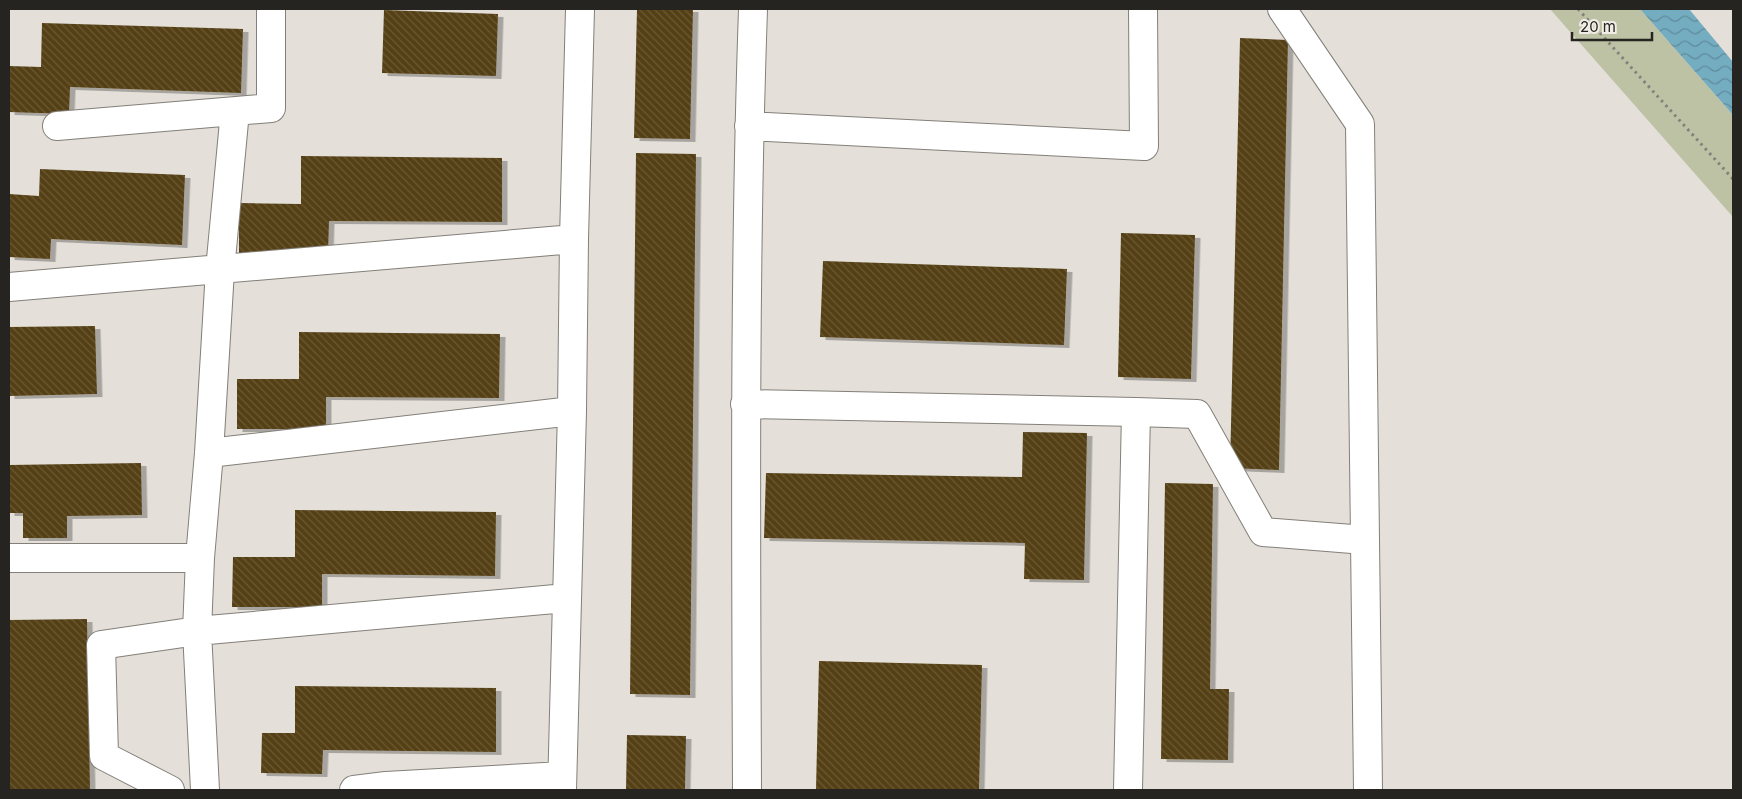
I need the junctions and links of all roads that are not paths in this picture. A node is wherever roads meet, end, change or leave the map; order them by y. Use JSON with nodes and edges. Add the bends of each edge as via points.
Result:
{"nodes":[{"id":1,"x":271,"y":9,"type":"edge"},
{"id":2,"x":580,"y":9,"type":"edge"},
{"id":3,"x":753,"y":9,"type":"edge"},
{"id":4,"x":1143,"y":9,"type":"edge"},
{"id":5,"x":1282,"y":9,"type":"edge"},
{"id":6,"x":235,"y":111,"type":"junction"},
{"id":7,"x":57,"y":126,"type":"dead end"},
{"id":8,"x":749,"y":126,"type":"junction"},
{"id":9,"x":574,"y":238,"type":"junction"},
{"id":10,"x":220,"y":270,"type":"junction"},
{"id":11,"x":9,"y":287,"type":"edge"},
{"id":12,"x":745,"y":404,"type":"junction"},
{"id":13,"x":572,"y":411,"type":"junction"},
{"id":14,"x":1136,"y":412,"type":"junction"},
{"id":15,"x":210,"y":453,"type":"junction"},
{"id":16,"x":1365,"y":540,"type":"junction"},
{"id":17,"x":9,"y":558,"type":"edge"},
{"id":18,"x":200,"y":558,"type":"junction"},
{"id":19,"x":566,"y":598,"type":"junction"},
{"id":20,"x":197,"y":631,"type":"junction"},
{"id":21,"x":562,"y":783,"type":"edge"},
{"id":22,"x":170,"y":790,"type":"edge"},
{"id":23,"x":205,"y":790,"type":"edge"},
{"id":24,"x":354,"y":790,"type":"edge"},
{"id":25,"x":747,"y":790,"type":"edge"},
{"id":26,"x":1128,"y":790,"type":"edge"},
{"id":27,"x":1368,"y":790,"type":"edge"}],
"edges":[{"from":1,"to":6,"type":"lane","via":[[270,108]]},
{"from":2,"to":9,"type":"lane"},
{"from":3,"to":8,"type":"lane"},
{"from":4,"to":8,"type":"lane","via":[[1144,146]]},
{"from":5,"to":16,"type":"lane","via":[[1360,124]]},
{"from":6,"to":7,"type":"lane"},
{"from":6,"to":10,"type":"lane"},
{"from":8,"to":12,"type":"lane"},
{"from":9,"to":10,"type":"lane"},
{"from":9,"to":13,"type":"lane"},
{"from":10,"to":11,"type":"lane"},
{"from":10,"to":15,"type":"lane"},
{"from":12,"to":14,"type":"lane"},
{"from":12,"to":25,"type":"lane"},
{"from":13,"to":15,"type":"lane"},
{"from":13,"to":19,"type":"lane"},
{"from":14,"to":16,"type":"lane","via":[[1197,414],[1263,532]]},
{"from":14,"to":26,"type":"lane"},
{"from":15,"to":18,"type":"lane"},
{"from":16,"to":27,"type":"lane"},
{"from":17,"to":18,"type":"lane"},
{"from":18,"to":20,"type":"lane"},
{"from":19,"to":20,"type":"lane"},
{"from":19,"to":21,"type":"lane"},
{"from":20,"to":22,"type":"lane","via":[[102,645],[104,756]]},
{"from":20,"to":23,"type":"lane"},
{"from":21,"to":24,"type":"lane","via":[[386,786]]}]}
